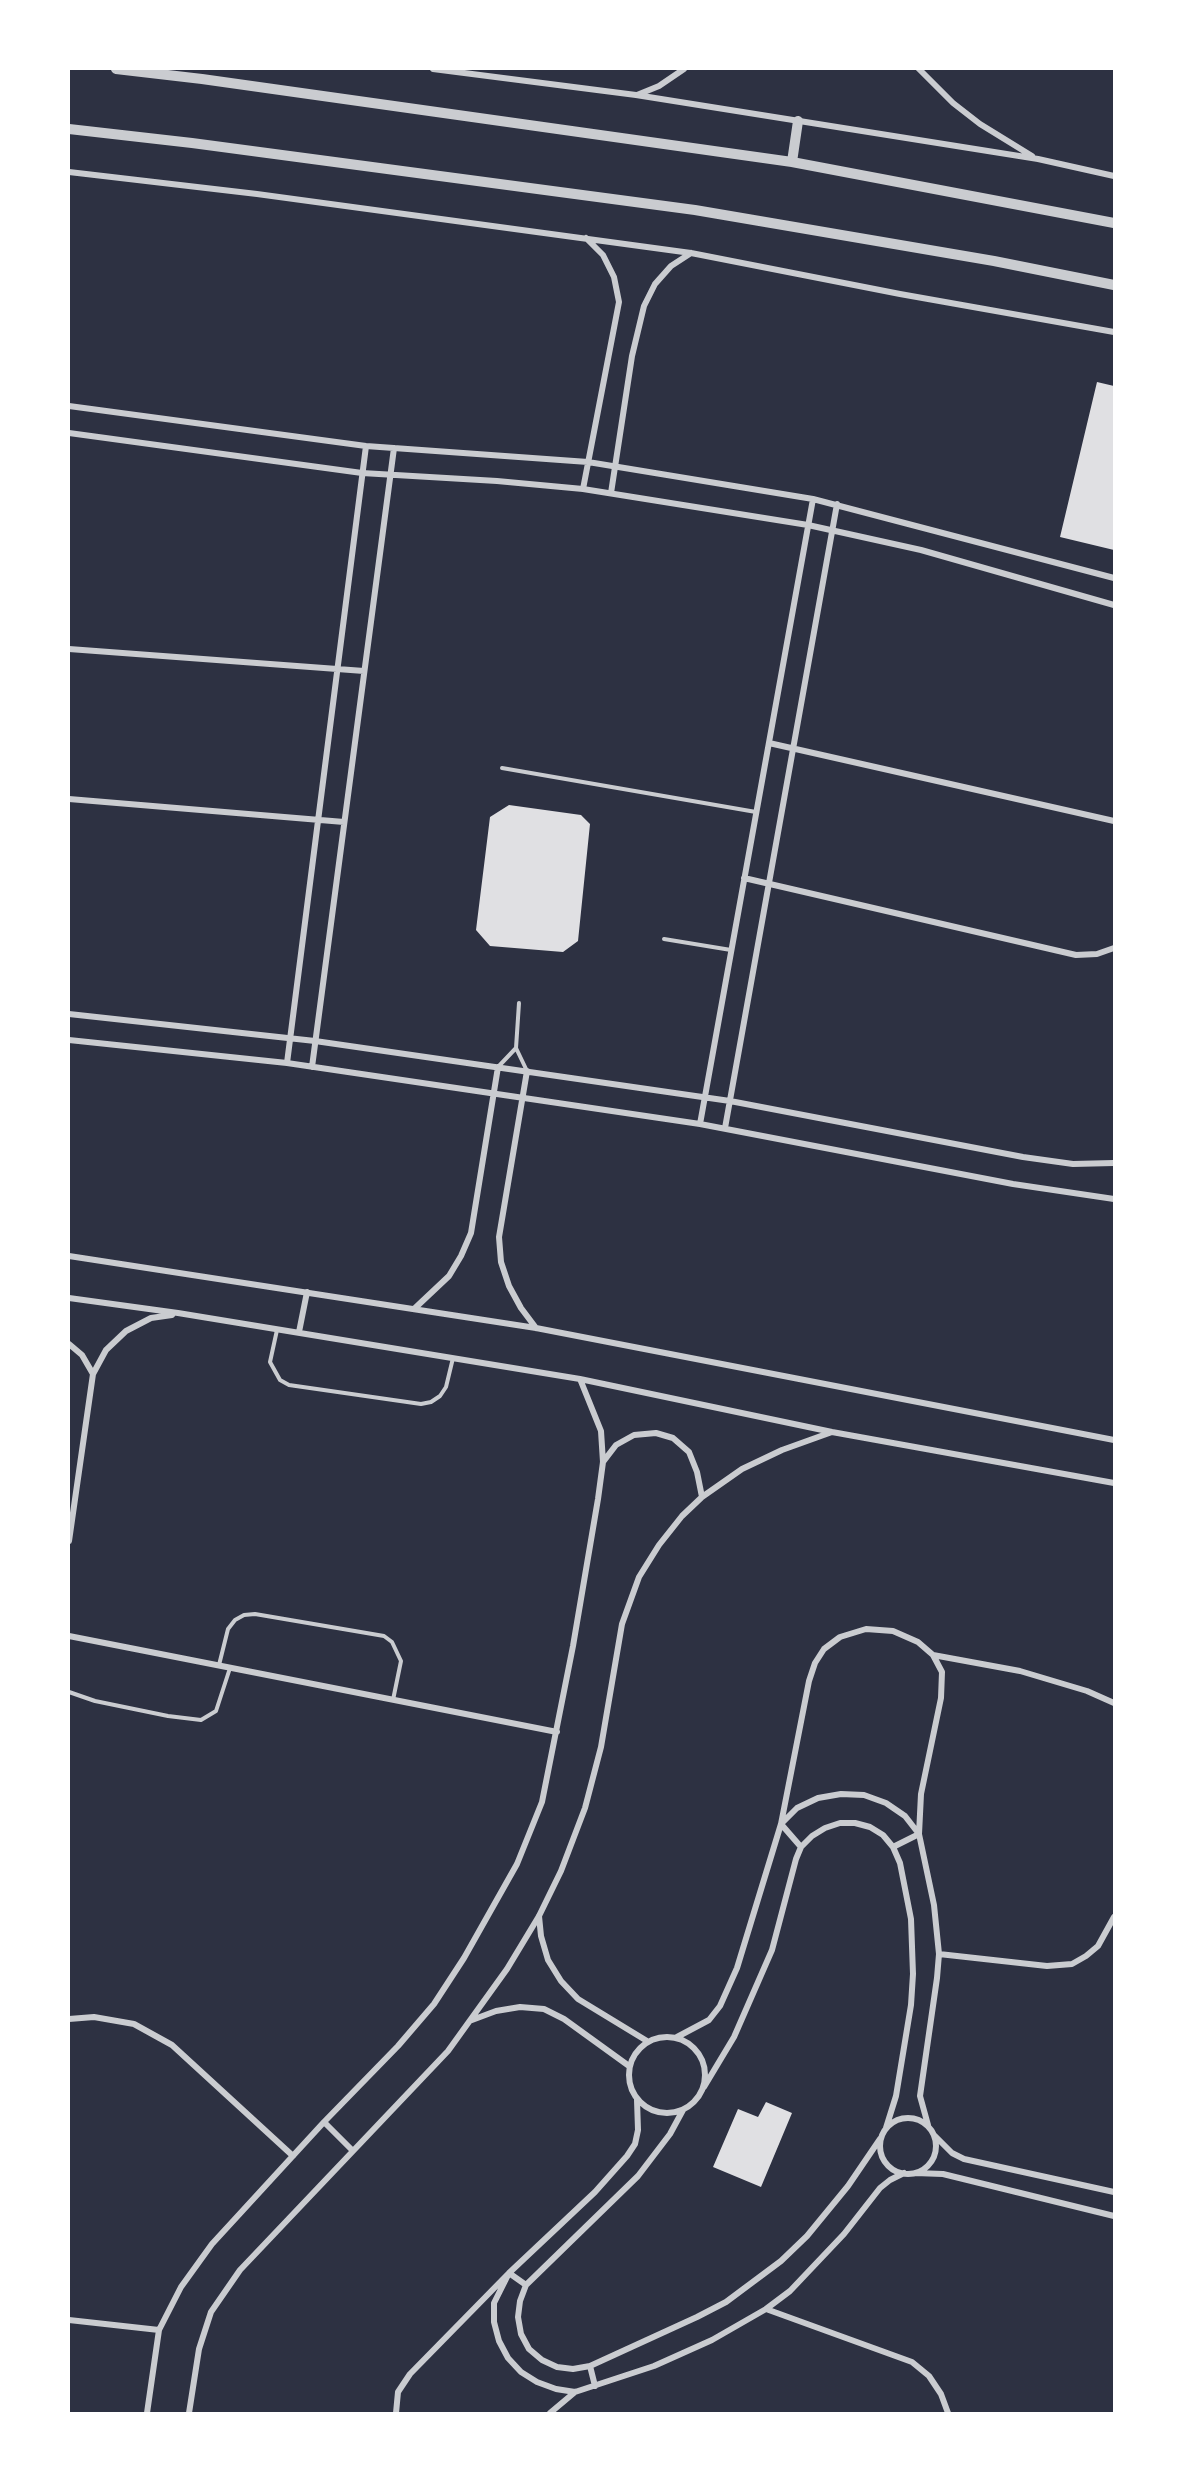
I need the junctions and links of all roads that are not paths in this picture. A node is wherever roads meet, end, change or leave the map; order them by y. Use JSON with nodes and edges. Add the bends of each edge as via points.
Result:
{"nodes":[{"id":1,"x":116,"y":69,"type":"edge"},
{"id":2,"x":433,"y":69,"type":"edge"},
{"id":3,"x":684,"y":69,"type":"edge"},
{"id":4,"x":919,"y":69,"type":"edge"},
{"id":5,"x":636,"y":95,"type":"junction"},
{"id":6,"x":798,"y":121,"type":"junction"},
{"id":7,"x":69,"y":129,"type":"edge"},
{"id":8,"x":1038,"y":159,"type":"junction"},
{"id":9,"x":792,"y":162,"type":"junction"},
{"id":10,"x":69,"y":172,"type":"edge"},
{"id":11,"x":1114,"y":176,"type":"edge"},
{"id":12,"x":1114,"y":223,"type":"edge"},
{"id":13,"x":586,"y":238,"type":"junction"},
{"id":14,"x":691,"y":253,"type":"junction"},
{"id":15,"x":1114,"y":285,"type":"edge"},
{"id":16,"x":1114,"y":332,"type":"edge"},
{"id":17,"x":69,"y":406,"type":"edge"},
{"id":18,"x":69,"y":433,"type":"edge"},
{"id":19,"x":366,"y":446,"type":"junction"},
{"id":20,"x":394,"y":448,"type":"junction"},
{"id":21,"x":588,"y":462,"type":"junction"},
{"id":22,"x":616,"y":466,"type":"junction"},
{"id":23,"x":362,"y":473,"type":"junction"},
{"id":24,"x":391,"y":474,"type":"junction"},
{"id":25,"x":583,"y":489,"type":"junction"},
{"id":26,"x":611,"y":493,"type":"junction"},
{"id":27,"x":813,"y":499,"type":"junction"},
{"id":28,"x":837,"y":504,"type":"junction"},
{"id":29,"x":808,"y":525,"type":"junction"},
{"id":30,"x":831,"y":532,"type":"junction"},
{"id":31,"x":1114,"y":578,"type":"edge"},
{"id":32,"x":1114,"y":604,"type":"edge"},
{"id":33,"x":69,"y":649,"type":"edge"},
{"id":34,"x":337,"y":670,"type":"junction"},
{"id":35,"x":364,"y":671,"type":"junction"},
{"id":36,"x":769,"y":743,"type":"junction"},
{"id":37,"x":793,"y":748,"type":"junction"},
{"id":38,"x":502,"y":768,"type":"dead end"},
{"id":39,"x":69,"y":799,"type":"edge"},
{"id":40,"x":756,"y":812,"type":"junction"},
{"id":41,"x":318,"y":818,"type":"junction"},
{"id":42,"x":1114,"y":821,"type":"edge"},
{"id":43,"x":344,"y":822,"type":"junction"},
{"id":44,"x":744,"y":878,"type":"junction"},
{"id":45,"x":769,"y":884,"type":"junction"},
{"id":46,"x":664,"y":939,"type":"dead end"},
{"id":47,"x":1114,"y":948,"type":"edge"},
{"id":48,"x":731,"y":950,"type":"junction"},
{"id":49,"x":519,"y":1004,"type":"dead end"},
{"id":50,"x":69,"y":1014,"type":"edge"},
{"id":51,"x":290,"y":1037,"type":"junction"},
{"id":52,"x":69,"y":1040,"type":"edge"},
{"id":53,"x":315,"y":1041,"type":"junction"},
{"id":54,"x":516,"y":1048,"type":"junction"},
{"id":55,"x":287,"y":1063,"type":"junction"},
{"id":56,"x":312,"y":1066,"type":"junction"},
{"id":57,"x":498,"y":1067,"type":"junction"},
{"id":58,"x":527,"y":1071,"type":"junction"},
{"id":59,"x":493,"y":1093,"type":"junction"},
{"id":60,"x":705,"y":1097,"type":"junction"},
{"id":61,"x":522,"y":1098,"type":"junction"},
{"id":62,"x":730,"y":1101,"type":"junction"},
{"id":63,"x":700,"y":1124,"type":"junction"},
{"id":64,"x":725,"y":1128,"type":"junction"},
{"id":65,"x":1114,"y":1163,"type":"edge"},
{"id":66,"x":1114,"y":1199,"type":"edge"},
{"id":67,"x":69,"y":1256,"type":"edge"},
{"id":68,"x":307,"y":1292,"type":"junction"},
{"id":69,"x":69,"y":1298,"type":"edge"},
{"id":70,"x":414,"y":1309,"type":"junction"},
{"id":71,"x":178,"y":1313,"type":"junction"},
{"id":72,"x":536,"y":1328,"type":"junction"},
{"id":73,"x":277,"y":1329,"type":"junction"},
{"id":74,"x":299,"y":1332,"type":"junction"},
{"id":75,"x":69,"y":1344,"type":"edge"},
{"id":76,"x":453,"y":1358,"type":"junction"},
{"id":77,"x":93,"y":1374,"type":"junction"},
{"id":78,"x":580,"y":1378,"type":"junction"},
{"id":79,"x":832,"y":1432,"type":"junction"},
{"id":80,"x":1114,"y":1440,"type":"edge"},
{"id":81,"x":603,"y":1462,"type":"junction"},
{"id":82,"x":1114,"y":1483,"type":"edge"},
{"id":83,"x":702,"y":1497,"type":"junction"},
{"id":84,"x":69,"y":1541,"type":"edge"},
{"id":85,"x":69,"y":1636,"type":"edge"},
{"id":86,"x":933,"y":1655,"type":"junction"},
{"id":87,"x":219,"y":1665,"type":"junction"},
{"id":88,"x":231,"y":1668,"type":"junction"},
{"id":89,"x":69,"y":1692,"type":"edge"},
{"id":90,"x":393,"y":1700,"type":"junction"},
{"id":91,"x":1114,"y":1703,"type":"edge"},
{"id":92,"x":557,"y":1732,"type":"junction"},
{"id":93,"x":780,"y":1824,"type":"junction"},
{"id":94,"x":919,"y":1834,"type":"junction"},
{"id":95,"x":801,"y":1847,"type":"junction"},
{"id":96,"x":893,"y":1847,"type":"junction"},
{"id":97,"x":539,"y":1916,"type":"junction"},
{"id":98,"x":1114,"y":1917,"type":"edge"},
{"id":99,"x":939,"y":1953,"type":"junction"},
{"id":100,"x":69,"y":2019,"type":"edge"},
{"id":101,"x":471,"y":2020,"type":"junction"},
{"id":102,"x":677,"y":2037,"type":"junction"},
{"id":103,"x":647,"y":2041,"type":"junction"},
{"id":104,"x":629,"y":2066,"type":"junction"},
{"id":105,"x":704,"y":2087,"type":"junction"},
{"id":106,"x":637,"y":2100,"type":"junction"},
{"id":107,"x":683,"y":2110,"type":"junction"},
{"id":108,"x":324,"y":2122,"type":"junction"},
{"id":109,"x":928,"y":2125,"type":"junction"},
{"id":110,"x":885,"y":2128,"type":"junction"},
{"id":111,"x":934,"y":2135,"type":"junction"},
{"id":112,"x":880,"y":2139,"type":"junction"},
{"id":113,"x":353,"y":2151,"type":"junction"},
{"id":114,"x":293,"y":2156,"type":"junction"},
{"id":115,"x":915,"y":2173,"type":"junction"},
{"id":116,"x":904,"y":2174,"type":"junction"},
{"id":117,"x":1114,"y":2192,"type":"edge"},
{"id":118,"x":1114,"y":2216,"type":"edge"},
{"id":119,"x":509,"y":2273,"type":"junction"},
{"id":120,"x":526,"y":2285,"type":"junction"},
{"id":121,"x":766,"y":2309,"type":"junction"},
{"id":122,"x":69,"y":2320,"type":"edge"},
{"id":123,"x":159,"y":2331,"type":"junction"},
{"id":124,"x":590,"y":2366,"type":"junction"},
{"id":125,"x":595,"y":2386,"type":"junction"},
{"id":126,"x":575,"y":2392,"type":"junction"},
{"id":127,"x":147,"y":2413,"type":"edge"},
{"id":128,"x":189,"y":2413,"type":"edge"},
{"id":129,"x":396,"y":2413,"type":"edge"},
{"id":130,"x":550,"y":2413,"type":"edge"},
{"id":131,"x":948,"y":2413,"type":"edge"}],
"edges":[{"from":1,"to":9,"type":"street"},
{"from":2,"to":5,"type":"street"},
{"from":3,"to":5,"type":"street","via":[[659,86]]},
{"from":4,"to":8,"type":"street","via":[[980,124]]},
{"from":5,"to":6,"type":"street"},
{"from":6,"to":8,"type":"street"},
{"from":6,"to":9,"type":"street"},
{"from":7,"to":15,"type":"street","via":[[694,210]]},
{"from":8,"to":11,"type":"street"},
{"from":9,"to":12,"type":"street"},
{"from":10,"to":13,"type":"street"},
{"from":13,"to":14,"type":"street"},
{"from":13,"to":21,"type":"street","via":[[603,255],[614,277],[619,302]]},
{"from":14,"to":16,"type":"street"},
{"from":14,"to":22,"type":"street","via":[[671,266],[655,284],[644,306],[632,356]]},
{"from":17,"to":19,"type":"street"},
{"from":18,"to":23,"type":"street"},
{"from":19,"to":20,"type":"street"},
{"from":19,"to":23,"type":"street"},
{"from":20,"to":21,"type":"street"},
{"from":20,"to":24,"type":"street"},
{"from":21,"to":22,"type":"street"},
{"from":21,"to":25,"type":"street"},
{"from":22,"to":26,"type":"street"},
{"from":22,"to":27,"type":"street"},
{"from":23,"to":24,"type":"street"},
{"from":23,"to":34,"type":"street"},
{"from":24,"to":25,"type":"street"},
{"from":24,"to":35,"type":"street"},
{"from":25,"to":26,"type":"street"},
{"from":26,"to":29,"type":"street"},
{"from":27,"to":28,"type":"street"},
{"from":27,"to":29,"type":"street"},
{"from":28,"to":30,"type":"street"},
{"from":28,"to":31,"type":"street"},
{"from":29,"to":30,"type":"street"},
{"from":29,"to":36,"type":"street"},
{"from":30,"to":32,"type":"street","via":[[921,550]]},
{"from":30,"to":37,"type":"street"},
{"from":33,"to":34,"type":"street"},
{"from":34,"to":35,"type":"street"},
{"from":34,"to":41,"type":"street"},
{"from":35,"to":43,"type":"street"},
{"from":36,"to":37,"type":"street"},
{"from":36,"to":40,"type":"street"},
{"from":37,"to":42,"type":"street"},
{"from":37,"to":45,"type":"street"},
{"from":38,"to":40,"type":"lane"},
{"from":39,"to":41,"type":"street"},
{"from":40,"to":44,"type":"street"},
{"from":41,"to":43,"type":"street"},
{"from":41,"to":51,"type":"street"},
{"from":43,"to":53,"type":"street"},
{"from":44,"to":45,"type":"street"},
{"from":44,"to":48,"type":"street"},
{"from":45,"to":47,"type":"street","via":[[1076,955]]},
{"from":45,"to":62,"type":"street"},
{"from":46,"to":48,"type":"lane"},
{"from":48,"to":60,"type":"street"},
{"from":49,"to":54,"type":"lane"},
{"from":50,"to":51,"type":"street"},
{"from":51,"to":53,"type":"street"},
{"from":51,"to":55,"type":"street"},
{"from":52,"to":55,"type":"street"},
{"from":53,"to":56,"type":"street"},
{"from":53,"to":57,"type":"street"},
{"from":54,"to":57,"type":"lane"},
{"from":54,"to":58,"type":"lane"},
{"from":55,"to":56,"type":"street"},
{"from":56,"to":59,"type":"street"},
{"from":57,"to":58,"type":"street"},
{"from":57,"to":59,"type":"street"},
{"from":58,"to":60,"type":"street"},
{"from":58,"to":61,"type":"street"},
{"from":59,"to":61,"type":"street"},
{"from":59,"to":70,"type":"street","via":[[471,1233],[449,1276]]},
{"from":60,"to":62,"type":"street"},
{"from":60,"to":63,"type":"street"},
{"from":61,"to":63,"type":"street"},
{"from":61,"to":72,"type":"street","via":[[499,1237],[501,1262],[509,1286]]},
{"from":62,"to":64,"type":"street"},
{"from":62,"to":65,"type":"street","via":[[1023,1157],[1072,1164]]},
{"from":63,"to":64,"type":"street"},
{"from":64,"to":66,"type":"street","via":[[1004,1182]]},
{"from":67,"to":68,"type":"street"},
{"from":68,"to":70,"type":"street"},
{"from":68,"to":74,"type":"street"},
{"from":69,"to":71,"type":"street"},
{"from":70,"to":72,"type":"street"},
{"from":71,"to":73,"type":"street"},
{"from":71,"to":77,"type":"street","via":[[151,1318],[126,1331],[106,1350]]},
{"from":72,"to":80,"type":"street"},
{"from":73,"to":74,"type":"street"},
{"from":73,"to":76,"type":"lane","via":[[270,1362],[280,1380],[288,1385],[420,1404],[440,1396]]},
{"from":74,"to":76,"type":"street"},
{"from":75,"to":77,"type":"street","via":[[82,1354]]},
{"from":76,"to":78,"type":"street"},
{"from":77,"to":84,"type":"street"},
{"from":78,"to":79,"type":"street"},
{"from":78,"to":81,"type":"street","via":[[601,1431]]},
{"from":79,"to":82,"type":"street"},
{"from":79,"to":83,"type":"street","via":[[742,1469]]},
{"from":81,"to":83,"type":"street","via":[[616,1445],[634,1435],[656,1433],[673,1438],[689,1452],[698,1472]]},
{"from":81,"to":92,"type":"street"},
{"from":83,"to":97,"type":"street","via":[[682,1516],[639,1576],[622,1624],[601,1747],[585,1808]]},
{"from":85,"to":87,"type":"street"},
{"from":86,"to":91,"type":"street","via":[[1020,1671]]},
{"from":86,"to":93,"type":"street","via":[[918,1642],[893,1631],[866,1629],[840,1637],[825,1649],[809,1681]]},
{"from":86,"to":94,"type":"street","via":[[942,1672],[941,1698],[921,1794]]},
{"from":87,"to":88,"type":"street"},
{"from":87,"to":90,"type":"lane","via":[[228,1629],[244,1615],[384,1636],[392,1642],[401,1661]]},
{"from":88,"to":89,"type":"lane","via":[[216,1711],[201,1720],[95,1701]]},
{"from":88,"to":90,"type":"street"},
{"from":90,"to":92,"type":"street"},
{"from":92,"to":108,"type":"street","via":[[542,1802],[518,1864],[476,1938],[434,2004]]},
{"from":93,"to":94,"type":"street","via":[[797,1808],[818,1798],[864,1795],[905,1816]]},
{"from":93,"to":95,"type":"street"},
{"from":93,"to":102,"type":"street","via":[[737,1968],[720,2006],[709,2019]]},
{"from":94,"to":96,"type":"street"},
{"from":94,"to":99,"type":"street","via":[[931,1881]]},
{"from":95,"to":96,"type":"street","via":[[825,1827],[840,1823],[870,1827]]},
{"from":95,"to":105,"type":"street","via":[[769,1959],[734,2037]]},
{"from":96,"to":110,"type":"street","via":[[908,1894],[914,1974],[896,2096]]},
{"from":97,"to":101,"type":"street"},
{"from":97,"to":103,"type":"street","via":[[543,1944],[561,1981],[578,1999]]},
{"from":98,"to":99,"type":"street","via":[[1098,1946],[1072,1964],[1047,1966]]},
{"from":99,"to":109,"type":"street","via":[[920,2096]]},
{"from":100,"to":114,"type":"street","via":[[94,2017],[134,2024],[172,2045]]},
{"from":101,"to":104,"type":"street","via":[[520,2007],[544,2010],[564,2019]]},
{"from":101,"to":113,"type":"street","via":[[448,2051]]},
{"from":102,"to":103,"type":"street"},
{"from":102,"to":105,"type":"street","via":[[692,2044],[701,2056],[706,2071]]},
{"from":103,"to":104,"type":"street","via":[[635,2052]]},
{"from":104,"to":106,"type":"street","via":[[629,2084]]},
{"from":105,"to":107,"type":"street"},
{"from":106,"to":107,"type":"street","via":[[651,2110]]},
{"from":106,"to":119,"type":"street","via":[[635,2144],[615,2173]]},
{"from":107,"to":120,"type":"street","via":[[638,2176]]},
{"from":108,"to":113,"type":"street"},
{"from":108,"to":114,"type":"street"},
{"from":109,"to":110,"type":"street","via":[[906,2117]]},
{"from":109,"to":111,"type":"street"},
{"from":110,"to":112,"type":"street"},
{"from":111,"to":115,"type":"street","via":[[933,2158],[926,2168]]},
{"from":111,"to":117,"type":"street","via":[[952,2154],[964,2159]]},
{"from":112,"to":116,"type":"street","via":[[884,2161]]},
{"from":112,"to":124,"type":"street","via":[[831,2208],[781,2261],[726,2302],[697,2318]]},
{"from":113,"to":128,"type":"street","via":[[240,2271],[211,2312],[199,2349]]},
{"from":114,"to":123,"type":"street","via":[[212,2244],[181,2287]]},
{"from":115,"to":116,"type":"street"},
{"from":115,"to":118,"type":"street","via":[[944,2174]]},
{"from":116,"to":121,"type":"street","via":[[880,2188],[844,2234],[790,2291]]},
{"from":119,"to":120,"type":"street"},
{"from":119,"to":126,"type":"street","via":[[494,2303],[494,2322],[503,2349],[521,2372],[537,2382]]},
{"from":119,"to":129,"type":"street","via":[[410,2374],[398,2392]]},
{"from":120,"to":124,"type":"street","via":[[518,2317],[521,2334],[530,2349],[558,2367]]},
{"from":121,"to":125,"type":"street","via":[[683,2354]]},
{"from":121,"to":131,"type":"street","via":[[912,2362],[929,2376]]},
{"from":122,"to":123,"type":"street"},
{"from":123,"to":127,"type":"street"},
{"from":124,"to":125,"type":"street"},
{"from":125,"to":126,"type":"street"},
{"from":126,"to":130,"type":"street"}]}
